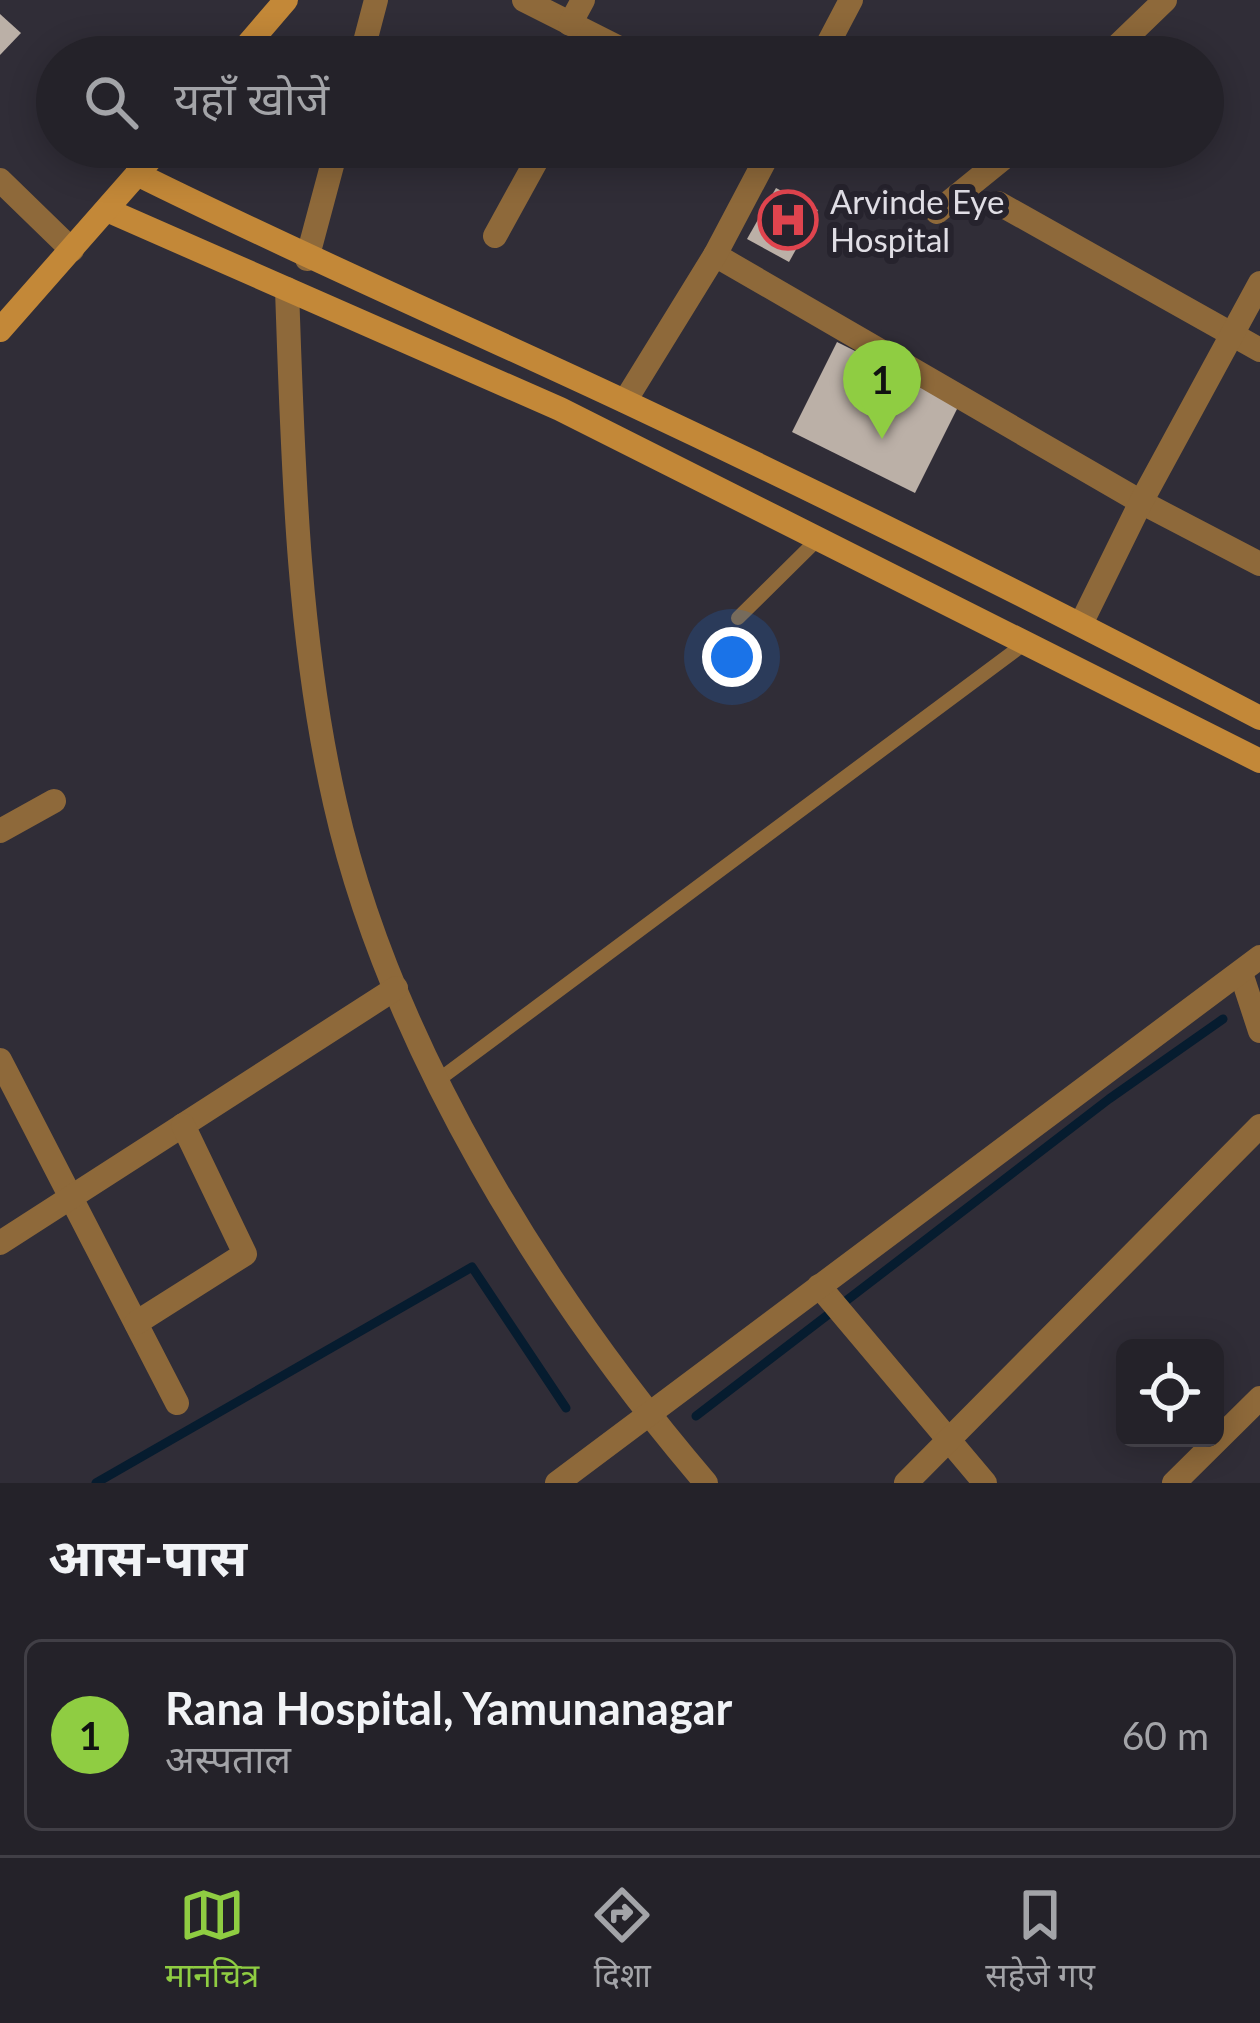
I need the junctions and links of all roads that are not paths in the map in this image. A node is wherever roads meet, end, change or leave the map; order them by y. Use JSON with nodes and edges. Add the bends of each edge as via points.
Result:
{"nodes":[{"id":1,"x":286,"y":0,"type":"edge"},
{"id":2,"x":376,"y":0,"type":"edge"},
{"id":3,"x":524,"y":0,"type":"edge"},
{"id":4,"x":583,"y":0,"type":"edge"},
{"id":5,"x":851,"y":0,"type":"edge"},
{"id":6,"x":1165,"y":0,"type":"edge"},
{"id":7,"x":570,"y":23,"type":"junction"},
{"id":8,"x":255,"y":36,"type":"edge"},
{"id":9,"x":367,"y":36,"type":"edge"},
{"id":10,"x":585,"y":36,"type":"edge"},
{"id":11,"x":832,"y":36,"type":"edge"},
{"id":12,"x":1128,"y":36,"type":"edge"},
{"id":13,"x":142,"y":168,"type":"edge"},
{"id":14,"x":331,"y":168,"type":"edge"},
{"id":15,"x":532,"y":168,"type":"edge"},
{"id":16,"x":761,"y":168,"type":"edge"},
{"id":17,"x":991,"y":168,"type":"edge"},
{"id":18,"x":137,"y":174,"type":"junction"},
{"id":19,"x":0,"y":180,"type":"edge"},
{"id":20,"x":998,"y":203,"type":"dead end"},
{"id":21,"x":107,"y":210,"type":"junction"},
{"id":22,"x":937,"y":212,"type":"dead end"},
{"id":23,"x":495,"y":236,"type":"dead end"},
{"id":24,"x":72,"y":250,"type":"junction"},
{"id":25,"x":715,"y":255,"type":"junction"},
{"id":26,"x":307,"y":259,"type":"junction"},
{"id":27,"x":1260,"y":283,"type":"edge"},
{"id":28,"x":287,"y":289,"type":"junction"},
{"id":29,"x":0,"y":330,"type":"edge"},
{"id":30,"x":1231,"y":334,"type":"junction"},
{"id":31,"x":1260,"y":350,"type":"edge"},
{"id":32,"x":625,"y":401,"type":"junction"},
{"id":33,"x":1141,"y":502,"type":"junction"},
{"id":34,"x":818,"y":539,"type":"junction"},
{"id":35,"x":1260,"y":564,"type":"edge"},
{"id":36,"x":739,"y":618,"type":"dead end"},
{"id":37,"x":1081,"y":624,"type":"junction"},
{"id":38,"x":1024,"y":644,"type":"junction"},
{"id":39,"x":1260,"y":718,"type":"edge"},
{"id":40,"x":1260,"y":761,"type":"edge"},
{"id":41,"x":54,"y":801,"type":"dead end"},
{"id":42,"x":0,"y":831,"type":"edge"},
{"id":43,"x":1250,"y":965,"type":"edge"},
{"id":44,"x":396,"y":988,"type":"junction"},
{"id":45,"x":1260,"y":1030,"type":"edge"},
{"id":46,"x":0,"y":1060,"type":"edge"},
{"id":47,"x":436,"y":1081,"type":"junction"},
{"id":48,"x":183,"y":1125,"type":"junction"},
{"id":49,"x":1260,"y":1126,"type":"edge"},
{"id":50,"x":72,"y":1197,"type":"junction"},
{"id":51,"x":0,"y":1243,"type":"edge"},
{"id":52,"x":824,"y":1292,"type":"junction"},
{"id":53,"x":136,"y":1323,"type":"junction"},
{"id":54,"x":1260,"y":1398,"type":"edge"},
{"id":55,"x":177,"y":1403,"type":"dead end"},
{"id":56,"x":647,"y":1414,"type":"junction"},
{"id":57,"x":950,"y":1441,"type":"junction"},
{"id":58,"x":557,"y":1483,"type":"edge"},
{"id":59,"x":706,"y":1483,"type":"edge"},
{"id":60,"x":905,"y":1483,"type":"edge"},
{"id":61,"x":986,"y":1483,"type":"edge"},
{"id":62,"x":1174,"y":1483,"type":"edge"}],
"edges":[{"from":1,"to":8,"type":"main road"},
{"from":2,"to":9,"type":"street"},
{"from":3,"to":7,"type":"street"},
{"from":4,"to":7,"type":"street"},
{"from":5,"to":11,"type":"street"},
{"from":6,"to":12,"type":"street"},
{"from":7,"to":10,"type":"street"},
{"from":13,"to":18,"type":"main road"},
{"from":14,"to":26,"type":"street"},
{"from":15,"to":23,"type":"street"},
{"from":16,"to":25,"type":"street"},
{"from":17,"to":22,"type":"street"},
{"from":18,"to":21,"type":"main road"},
{"from":18,"to":26,"type":"main road"},
{"from":19,"to":24,"type":"street"},
{"from":20,"to":30,"type":"street"},
{"from":21,"to":24,"type":"main road"},
{"from":21,"to":28,"type":"main road"},
{"from":24,"to":29,"type":"main road"},
{"from":25,"to":32,"type":"street"},
{"from":25,"to":33,"type":"street"},
{"from":26,"to":32,"type":"main road"},
{"from":27,"to":30,"type":"street"},
{"from":28,"to":34,"type":"main road","via":[[560,409]]},
{"from":28,"to":44,"type":"street","via":[[304,606],[335,804]]},
{"from":30,"to":31,"type":"street"},
{"from":30,"to":33,"type":"street"},
{"from":32,"to":37,"type":"main road"},
{"from":33,"to":35,"type":"street"},
{"from":33,"to":37,"type":"street"},
{"from":34,"to":36,"type":"lane"},
{"from":34,"to":38,"type":"main road"},
{"from":37,"to":39,"type":"main road"},
{"from":38,"to":40,"type":"main road"},
{"from":38,"to":47,"type":"lane"},
{"from":41,"to":42,"type":"street"},
{"from":43,"to":45,"type":"street"},
{"from":43,"to":52,"type":"street"},
{"from":44,"to":47,"type":"street"},
{"from":44,"to":48,"type":"street"},
{"from":46,"to":50,"type":"street"},
{"from":47,"to":56,"type":"street","via":[[541,1264]]},
{"from":48,"to":50,"type":"street"},
{"from":48,"to":53,"type":"street","via":[[245,1254]]},
{"from":49,"to":57,"type":"street"},
{"from":50,"to":51,"type":"street"},
{"from":50,"to":53,"type":"street"},
{"from":52,"to":56,"type":"street"},
{"from":52,"to":57,"type":"street"},
{"from":53,"to":55,"type":"street"},
{"from":54,"to":62,"type":"street"},
{"from":56,"to":58,"type":"street"},
{"from":56,"to":59,"type":"street"},
{"from":57,"to":60,"type":"street"},
{"from":57,"to":61,"type":"street"}]}
